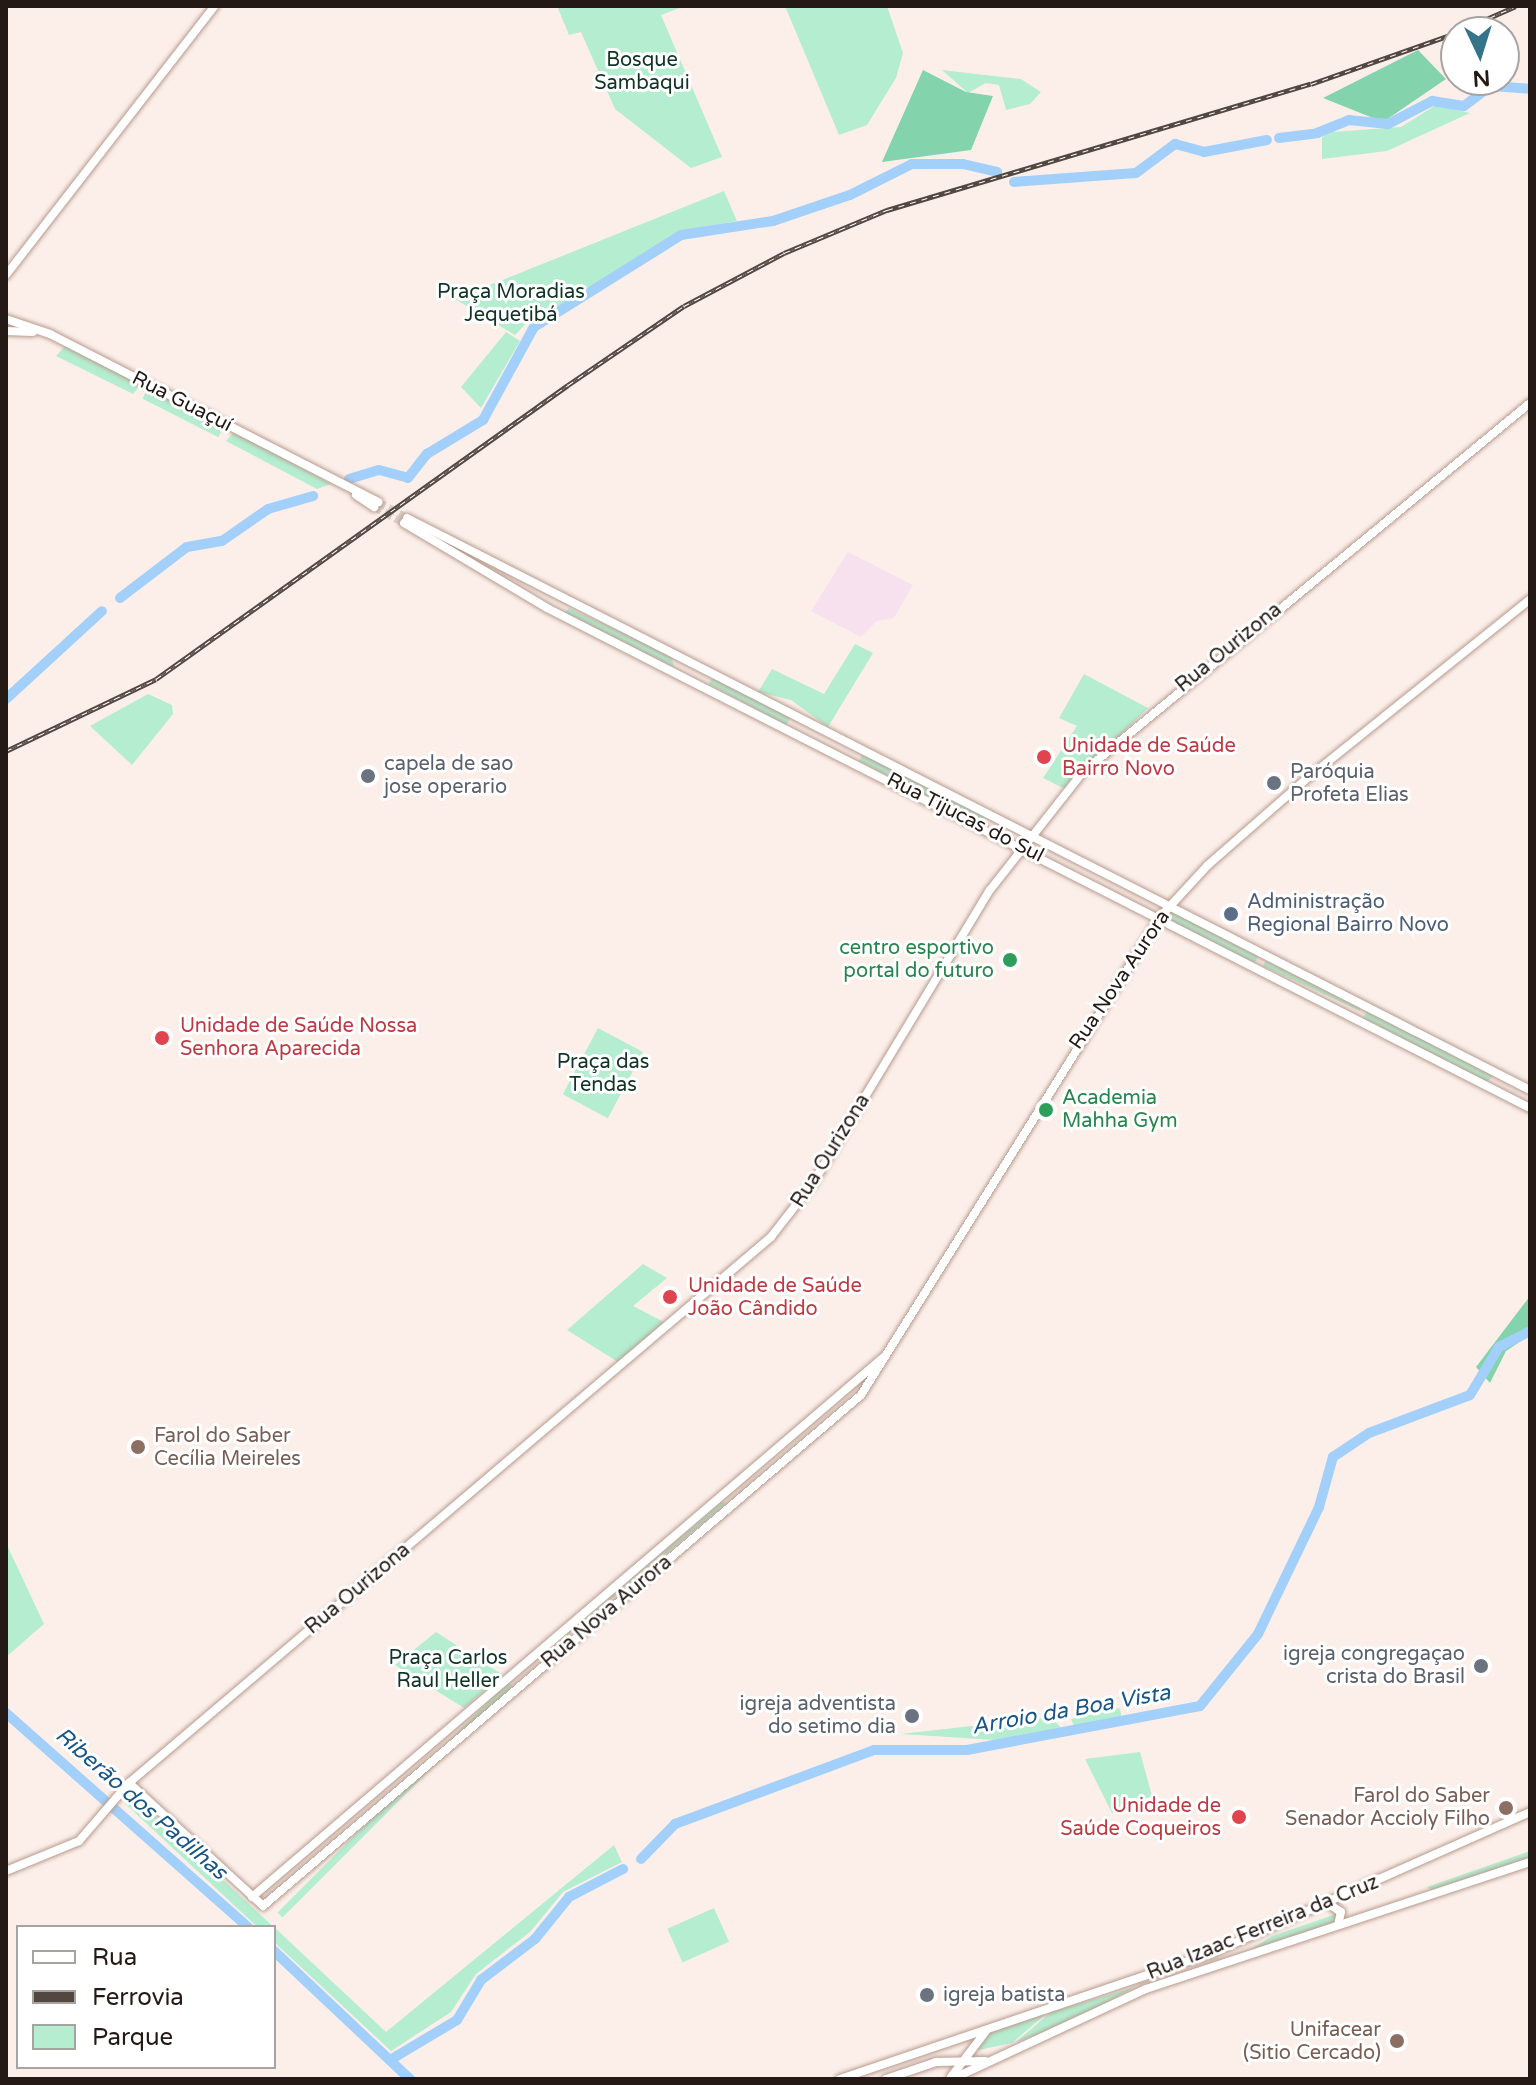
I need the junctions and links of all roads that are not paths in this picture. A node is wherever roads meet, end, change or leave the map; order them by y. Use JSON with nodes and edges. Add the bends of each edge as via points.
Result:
{"nodes":[{"id":1,"x":215,"y":6,"type":"edge"},
{"id":2,"x":6,"y":275,"type":"edge"},
{"id":3,"x":10,"y":321,"type":"edge"},
{"id":4,"x":6,"y":331,"type":"edge"},
{"id":5,"x":46,"y":332,"type":"junction"},
{"id":6,"x":1530,"y":403,"type":"edge"},
{"id":7,"x":376,"y":504,"type":"tunnel mouth"},
{"id":8,"x":1530,"y":599,"type":"edge"},
{"id":9,"x":571,"y":603,"type":"junction"},
{"id":10,"x":563,"y":617,"type":"junction"},
{"id":11,"x":706,"y":668,"type":"junction"},
{"id":12,"x":699,"y":682,"type":"junction"},
{"id":13,"x":802,"y":717,"type":"junction"},
{"id":14,"x":795,"y":731,"type":"junction"},
{"id":15,"x":856,"y":744,"type":"junction"},
{"id":16,"x":848,"y":758,"type":"junction"},
{"id":17,"x":994,"y":815,"type":"junction"},
{"id":18,"x":987,"y":829,"type":"junction"},
{"id":19,"x":1032,"y":835,"type":"junction"},
{"id":20,"x":1021,"y":847,"type":"junction"},
{"id":21,"x":1081,"y":861,"type":"junction"},
{"id":22,"x":1075,"y":874,"type":"junction"},
{"id":23,"x":1141,"y":891,"type":"junction"},
{"id":24,"x":1133,"y":903,"type":"junction"},
{"id":25,"x":1170,"y":906,"type":"junction"},
{"id":26,"x":1160,"y":917,"type":"junction"},
{"id":27,"x":1269,"y":957,"type":"junction"},
{"id":28,"x":1261,"y":970,"type":"junction"},
{"id":29,"x":1362,"y":1003,"type":"junction"},
{"id":30,"x":1354,"y":1017,"type":"junction"},
{"id":31,"x":1500,"y":1074,"type":"junction"},
{"id":32,"x":1493,"y":1088,"type":"junction"},
{"id":33,"x":1530,"y":1090,"type":"edge"},
{"id":34,"x":1530,"y":1108,"type":"edge"},
{"id":35,"x":900,"y":1336,"type":"junction"},
{"id":36,"x":451,"y":1727,"type":"junction"},
{"id":37,"x":442,"y":1735,"type":"junction"},
{"id":38,"x":462,"y":1735,"type":"junction"},
{"id":39,"x":452,"y":1745,"type":"junction"},
{"id":40,"x":134,"y":1783,"type":"junction"},
{"id":41,"x":1530,"y":1812,"type":"edge"},
{"id":42,"x":1530,"y":1862,"type":"edge"},
{"id":43,"x":6,"y":1871,"type":"edge"},
{"id":44,"x":252,"y":1897,"type":"junction"},
{"id":45,"x":1329,"y":1904,"type":"junction"},
{"id":46,"x":1337,"y":1925,"type":"junction"},
{"id":47,"x":989,"y":2027,"type":"junction"},
{"id":48,"x":990,"y":2061,"type":"junction"},
{"id":49,"x":936,"y":2062,"type":"junction"},
{"id":50,"x":963,"y":2062,"type":"junction"},
{"id":51,"x":840,"y":2079,"type":"edge"},
{"id":52,"x":886,"y":2079,"type":"edge"},
{"id":53,"x":950,"y":2079,"type":"edge"}],
"edges":[{"from":1,"to":2,"type":"main road"},
{"from":3,"to":4,"type":"main road"},
{"from":3,"to":5,"type":"main road","name":"Rua Guaçuí"},
{"from":4,"to":5,"type":"main road","name":"Rua Guaçuí"},
{"from":5,"to":7,"type":"main road","name":"Rua Guaçuí"},
{"from":6,"to":19,"type":"main road","name":"Rua Ourizona","via":[[1124,734]]},
{"from":8,"to":25,"type":"main road","name":"Rua Nova Aurora","via":[[1304,781]]},
{"from":9,"to":10,"type":"main road","via":[[561,607]]},
{"from":9,"to":10,"type":"main road","name":"Rua Tijucas do Sul","via":[[406,521]]},
{"from":9,"to":11,"type":"main road","name":"Rua Tijucas do Sul"},
{"from":10,"to":12,"type":"main road","name":"Rua Tijucas do Sul"},
{"from":11,"to":12,"type":"main road","via":[[708,678]]},
{"from":11,"to":13,"type":"main road","name":"Rua Tijucas do Sul"},
{"from":12,"to":14,"type":"main road","name":"Rua Tijucas do Sul"},
{"from":13,"to":14,"type":"main road","via":[[791,722]]},
{"from":13,"to":15,"type":"main road","name":"Rua Tijucas do Sul"},
{"from":14,"to":16,"type":"main road","name":"Rua Tijucas do Sul"},
{"from":15,"to":16,"type":"main road","via":[[859,755]]},
{"from":15,"to":17,"type":"main road","name":"Rua Tijucas do Sul"},
{"from":16,"to":18,"type":"main road","name":"Rua Tijucas do Sul"},
{"from":17,"to":18,"type":"main road","via":[[986,820]]},
{"from":17,"to":19,"type":"main road","name":"Rua Tijucas do Sul"},
{"from":18,"to":20,"type":"main road","name":"Rua Tijucas do Sul"},
{"from":19,"to":20,"type":"main road","name":"Rua Ourizona"},
{"from":19,"to":21,"type":"main road","name":"Rua Tijucas do Sul"},
{"from":20,"to":22,"type":"main road","name":"Rua Tijucas do Sul"},
{"from":20,"to":40,"type":"main road","name":"Rua Ourizona","via":[[813,1183],[771,1237]]},
{"from":21,"to":22,"type":"main road","via":[[1083,870]]},
{"from":21,"to":23,"type":"main road","name":"Rua Tijucas do Sul"},
{"from":22,"to":24,"type":"main road","name":"Rua Tijucas do Sul"},
{"from":23,"to":24,"type":"main road"},
{"from":23,"to":25,"type":"main road","name":"Rua Tijucas do Sul"},
{"from":24,"to":26,"type":"main road","name":"Rua Tijucas do Sul"},
{"from":25,"to":26,"type":"main road","name":"Rua Nova Aurora"},
{"from":25,"to":27,"type":"main road","name":"Rua Tijucas do Sul"},
{"from":26,"to":28,"type":"main road","name":"Rua Tijucas do Sul"},
{"from":26,"to":35,"type":"main road","name":"Rua Nova Aurora"},
{"from":27,"to":28,"type":"main road","via":[[1260,961]]},
{"from":27,"to":29,"type":"main road","name":"Rua Tijucas do Sul"},
{"from":28,"to":30,"type":"main road","name":"Rua Tijucas do Sul"},
{"from":29,"to":30,"type":"main road","via":[[1362,1013]]},
{"from":29,"to":31,"type":"main road","name":"Rua Tijucas do Sul"},
{"from":30,"to":32,"type":"main road","name":"Rua Tijucas do Sul"},
{"from":31,"to":32,"type":"main road"},
{"from":31,"to":33,"type":"main road","name":"Rua Tijucas do Sul"},
{"from":32,"to":34,"type":"main road","name":"Rua Tijucas do Sul"},
{"from":35,"to":36,"type":"main road","name":"Rua Nova Aurora","via":[[863,1377]]},
{"from":35,"to":38,"type":"main road","name":"Rua Nova Aurora","via":[[861,1395]]},
{"from":36,"to":37,"type":"main road","name":"Rua Nova Aurora"},
{"from":36,"to":38,"type":"main road"},
{"from":37,"to":39,"type":"main road"},
{"from":37,"to":44,"type":"main road","name":"Rua Nova Aurora"},
{"from":38,"to":39,"type":"main road","name":"Rua Nova Aurora"},
{"from":39,"to":44,"type":"main road","name":"Rua Nova Aurora","via":[[263,1906]]},
{"from":40,"to":43,"type":"main road","name":"Rua Ourizona","via":[[71,1848]]},
{"from":40,"to":44,"type":"main road"},
{"from":41,"to":45,"type":"main road","name":"Rua Izaac Ferreira da Cruz"},
{"from":42,"to":46,"type":"main road","name":"Rua Izaac Ferreira da Cruz"},
{"from":45,"to":46,"type":"main road","via":[[1341,1912]]},
{"from":45,"to":47,"type":"main road","name":"Rua Izaac Ferreira da Cruz","via":[[1210,1954]]},
{"from":46,"to":48,"type":"main road","name":"Rua Izaac Ferreira da Cruz","via":[[1195,1972]]},
{"from":47,"to":50,"type":"main road"},
{"from":47,"to":51,"type":"main road","name":"Rua Izaac Ferreira da Cruz"},
{"from":48,"to":50,"type":"main road"},
{"from":48,"to":53,"type":"main road","name":"Rua Izaac Ferreira da Cruz"},
{"from":49,"to":50,"type":"main road"},
{"from":49,"to":52,"type":"main road"},
{"from":49,"to":53,"type":"main road","via":[[947,2067]]},
{"from":50,"to":53,"type":"main road"}]}
